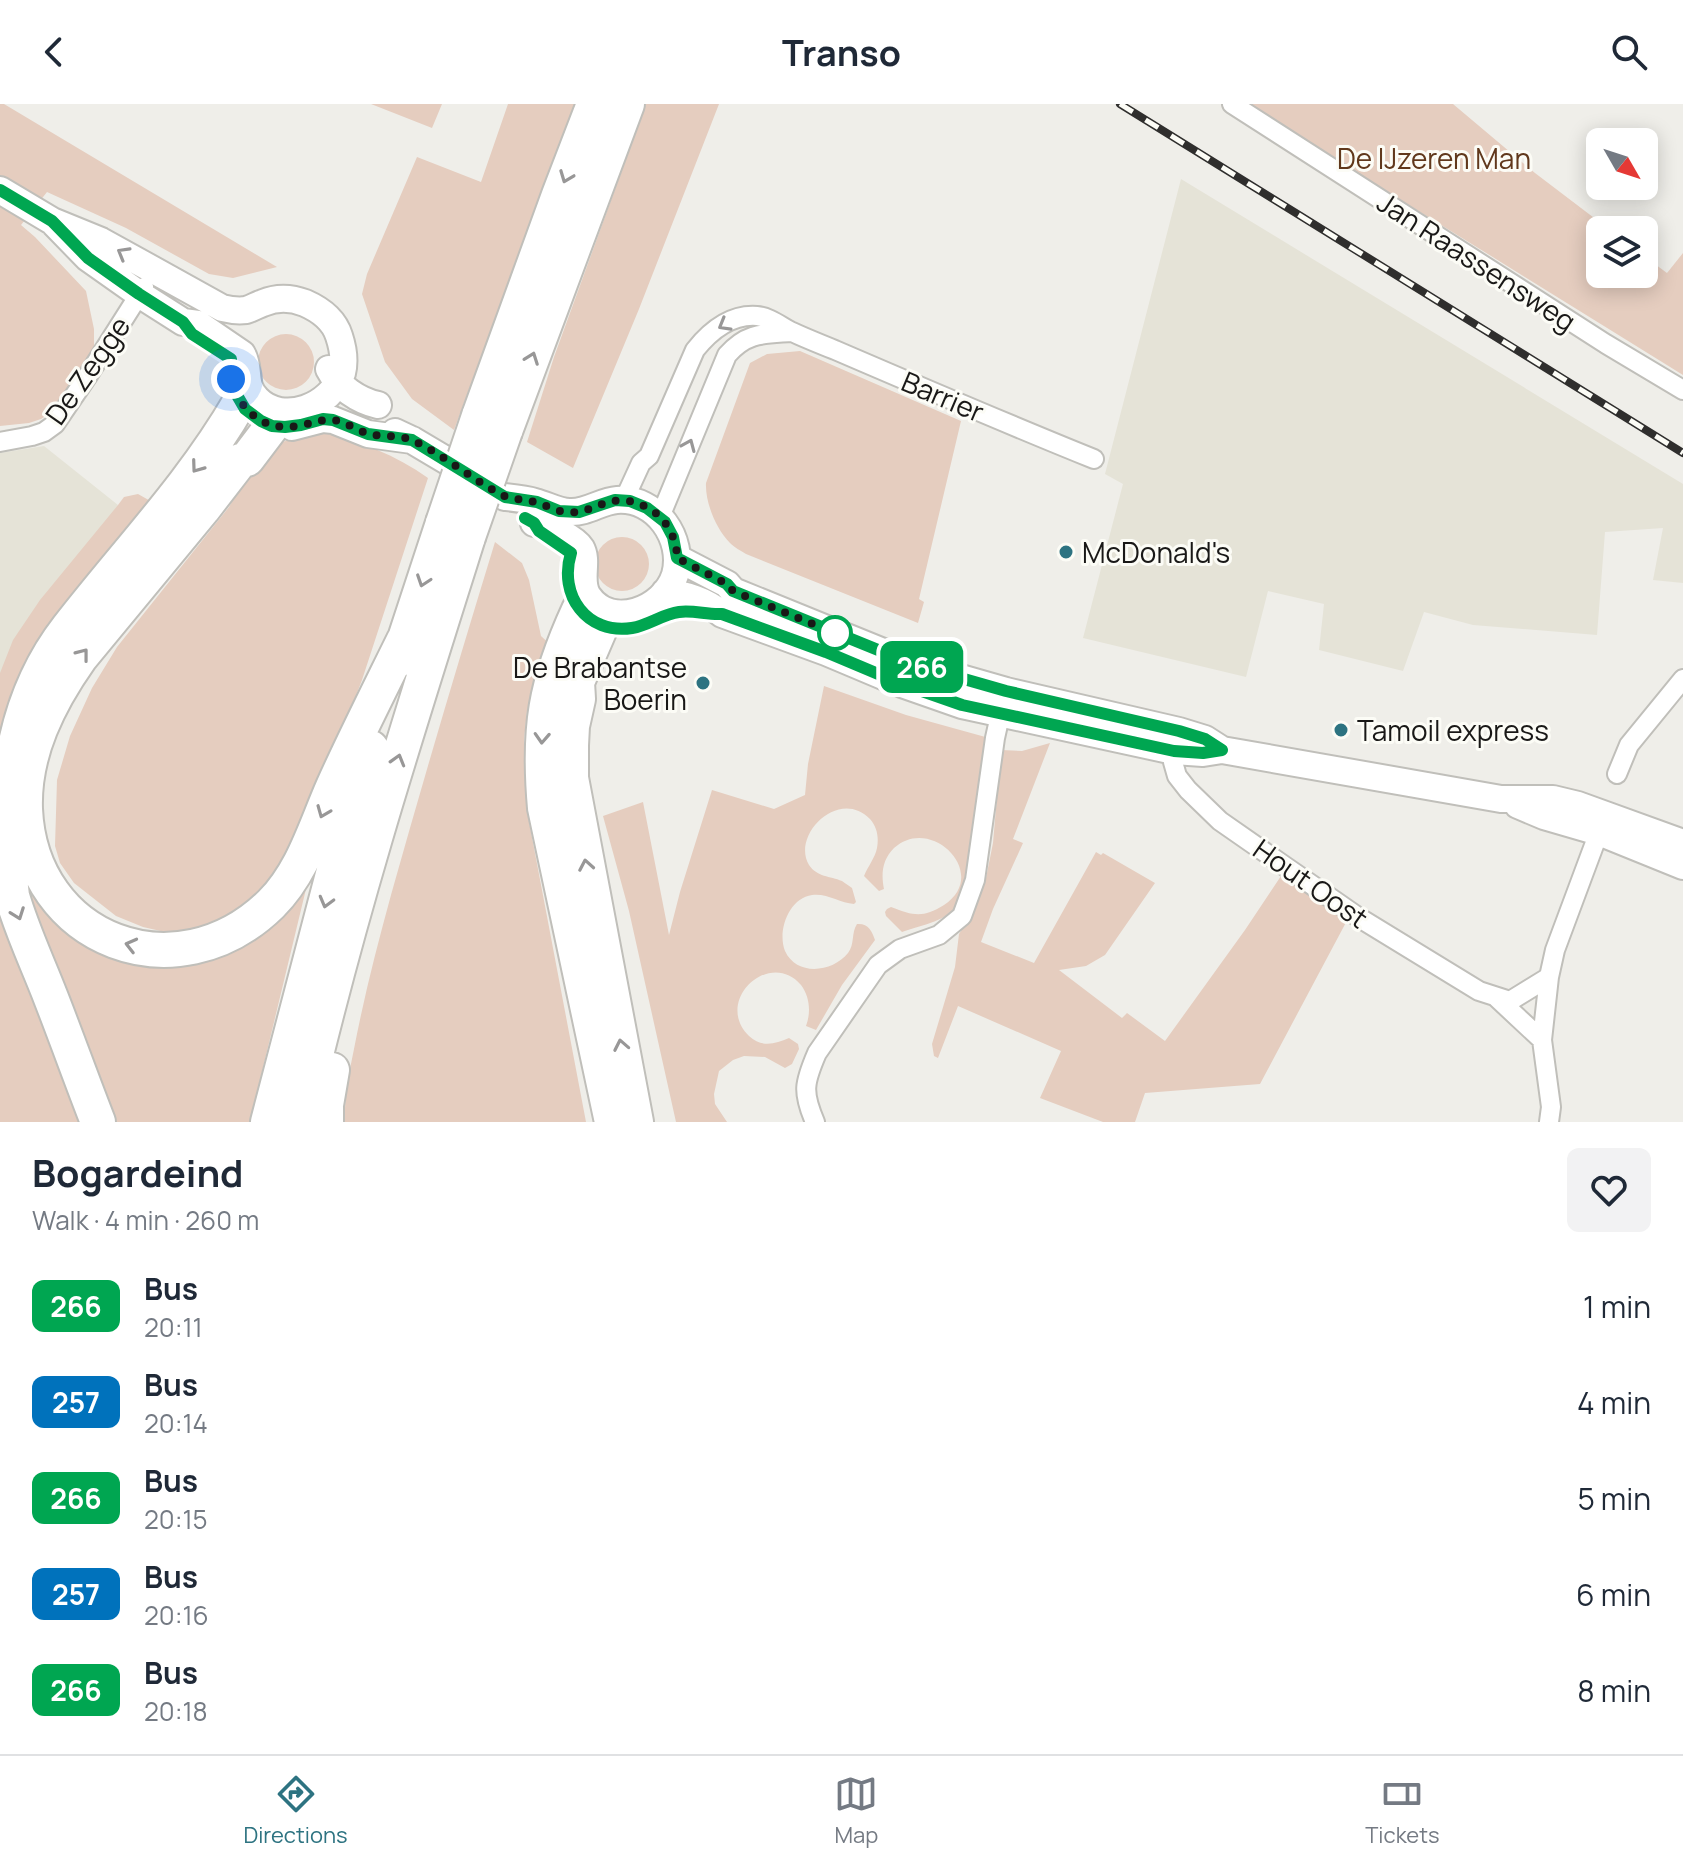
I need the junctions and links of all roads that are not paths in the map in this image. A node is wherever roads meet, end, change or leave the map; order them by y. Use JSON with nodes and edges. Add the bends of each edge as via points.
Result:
{"nodes":[{"id":1,"x":594,"y":104,"type":"edge"},
{"id":2,"x":627,"y":104,"type":"edge"},
{"id":3,"x":1232,"y":104,"type":"edge"},
{"id":4,"x":0,"y":190,"type":"edge"},
{"id":5,"x":52,"y":221,"type":"junction"},
{"id":6,"x":154,"y":271,"type":"junction"},
{"id":7,"x":139,"y":294,"type":"junction"},
{"id":8,"x":310,"y":312,"type":"junction"},
{"id":9,"x":792,"y":332,"type":"junction"},
{"id":10,"x":233,"y":353,"type":"junction"},
{"id":11,"x":340,"y":376,"type":"junction"},
{"id":12,"x":1683,"y":390,"type":"edge"},
{"id":13,"x":321,"y":410,"type":"junction"},
{"id":14,"x":261,"y":414,"type":"junction"},
{"id":15,"x":492,"y":424,"type":"junction"},
{"id":16,"x":412,"y":440,"type":"junction"},
{"id":17,"x":0,"y":442,"type":"edge"},
{"id":18,"x":1094,"y":459,"type":"dead end"},
{"id":19,"x":505,"y":497,"type":"junction"},
{"id":20,"x":630,"y":507,"type":"junction"},
{"id":21,"x":660,"y":517,"type":"junction"},
{"id":22,"x":456,"y":530,"type":"junction"},
{"id":23,"x":573,"y":547,"type":"junction"},
{"id":24,"x":671,"y":584,"type":"junction"},
{"id":25,"x":601,"y":619,"type":"junction"},
{"id":26,"x":404,"y":640,"type":"junction"},
{"id":27,"x":1683,"y":679,"type":"edge"},
{"id":28,"x":1003,"y":703,"type":"junction"},
{"id":29,"x":1176,"y":741,"type":"junction"},
{"id":30,"x":1617,"y":774,"type":"dead end"},
{"id":31,"x":1501,"y":799,"type":"junction"},
{"id":32,"x":1599,"y":832,"type":"junction"},
{"id":33,"x":1683,"y":843,"type":"edge"},
{"id":34,"x":1683,"y":866,"type":"edge"},
{"id":35,"x":353,"y":915,"type":"junction"},
{"id":36,"x":1549,"y":977,"type":"junction"},
{"id":37,"x":1497,"y":998,"type":"junction"},
{"id":38,"x":1542,"y":1040,"type":"junction"},
{"id":39,"x":98,"y":1122,"type":"edge"},
{"id":40,"x":268,"y":1122,"type":"edge"},
{"id":41,"x":300,"y":1122,"type":"edge"},
{"id":42,"x":326,"y":1122,"type":"edge"},
{"id":43,"x":612,"y":1122,"type":"edge"},
{"id":44,"x":636,"y":1122,"type":"edge"},
{"id":45,"x":815,"y":1122,"type":"edge"},
{"id":46,"x":1549,"y":1122,"type":"edge"}],
"edges":[{"from":1,"to":15,"type":"highway","one_way":true,"via":[[559,195]]},
{"from":15,"to":2,"type":"highway","one_way":true},
{"from":3,"to":12,"type":"street","name":"Jan Raassensweg"},
{"from":4,"to":5,"type":"main road"},
{"from":6,"to":5,"type":"main road","one_way":true},
{"from":5,"to":7,"type":"main road","via":[[88,258]]},
{"from":6,"to":7,"type":"street","name":"De Zegge"},
{"from":6,"to":8,"type":"main road","via":[[222,308],[243,310],[287,299],[306,303]]},
{"from":7,"to":10,"type":"main road","via":[[183,322],[192,334]]},
{"from":7,"to":17,"type":"street","name":"De Zegge","via":[[55,424],[32,436]]},
{"from":8,"to":10,"type":"main road","via":[[264,318],[245,332]]},
{"from":8,"to":11,"type":"main road","via":[[324,336],[329,368]]},
{"from":9,"to":18,"type":"street","name":"Barrier"},
{"from":9,"to":20,"type":"street","name":"Barrier","one_way":true,"via":[[768,319],[748,316],[728,321],[695,350]]},
{"from":21,"to":9,"type":"street","name":"Barrier","one_way":true,"via":[[727,355],[753,335]]},
{"from":10,"to":14,"type":"main road","via":[[231,379]]},
{"from":11,"to":13,"type":"main road"},
{"from":11,"to":16,"type":"main road"},
{"from":13,"to":14,"type":"main road","via":[[292,427]]},
{"from":13,"to":16,"type":"main road","via":[[330,402],[344,406]]},
{"from":26,"to":14,"type":"highway","one_way":true,"via":[[310,846],[280,894],[247,925],[203,945],[155,949],[102,935],[75,919],[51,892],[36,864],[27,822],[28,775],[43,721],[80,658],[240,461],[247,459]]},
{"from":14,"to":39,"type":"highway","one_way":true,"via":[[218,439],[68,628],[24,701],[11,740],[2,806],[9,884]]},
{"from":15,"to":22,"type":"highway","bridge":true},
{"from":16,"to":19,"type":"main road"},
{"from":19,"to":20,"type":"main road","via":[[559,511],[579,512],[615,500]]},
{"from":19,"to":23,"type":"main road","via":[[525,518],[543,524]]},
{"from":20,"to":21,"type":"main road","via":[[647,508]]},
{"from":20,"to":23,"type":"main road","via":[[583,530]]},
{"from":20,"to":24,"type":"main road","via":[[660,543]]},
{"from":21,"to":24,"type":"main road","via":[[673,537]]},
{"from":22,"to":26,"type":"highway","one_way":true},
{"from":35,"to":22,"type":"highway","one_way":true,"via":[[409,724]]},
{"from":23,"to":25,"type":"main road","via":[[568,562],[571,596]]},
{"from":24,"to":25,"type":"main road","via":[[643,626],[627,629]]},
{"from":24,"to":28,"type":"main road","via":[[679,594],[709,603],[728,602],[915,665]]},
{"from":25,"to":43,"type":"highway","one_way":true,"via":[[562,646],[542,731],[543,786]]},
{"from":44,"to":25,"type":"highway","one_way":true,"via":[[571,778],[572,726],[594,666]]},
{"from":26,"to":40,"type":"highway","one_way":true,"via":[[338,855]]},
{"from":27,"to":30,"type":"street","via":[[1629,745]]},
{"from":28,"to":29,"type":"main road"},
{"from":28,"to":45,"type":"street","via":[[975,880],[962,916],[939,935],[900,949],[878,965],[812,1065],[805,1085]]},
{"from":29,"to":31,"type":"main road","via":[[1205,739],[1222,750]]},
{"from":29,"to":37,"type":"street","name":"Hout Oost","via":[[1177,776],[1220,821],[1358,917]]},
{"from":31,"to":32,"type":"main road"},
{"from":31,"to":33,"type":"main road","via":[[1566,802]]},
{"from":32,"to":34,"type":"main road"},
{"from":32,"to":36,"type":"street"},
{"from":35,"to":41,"type":"highway"},
{"from":35,"to":42,"type":"highway"},
{"from":36,"to":37,"type":"street","via":[[1510,1001]]},
{"from":36,"to":38,"type":"street"},
{"from":37,"to":38,"type":"street","name":"Hout Oost"},
{"from":38,"to":46,"type":"street"}]}
